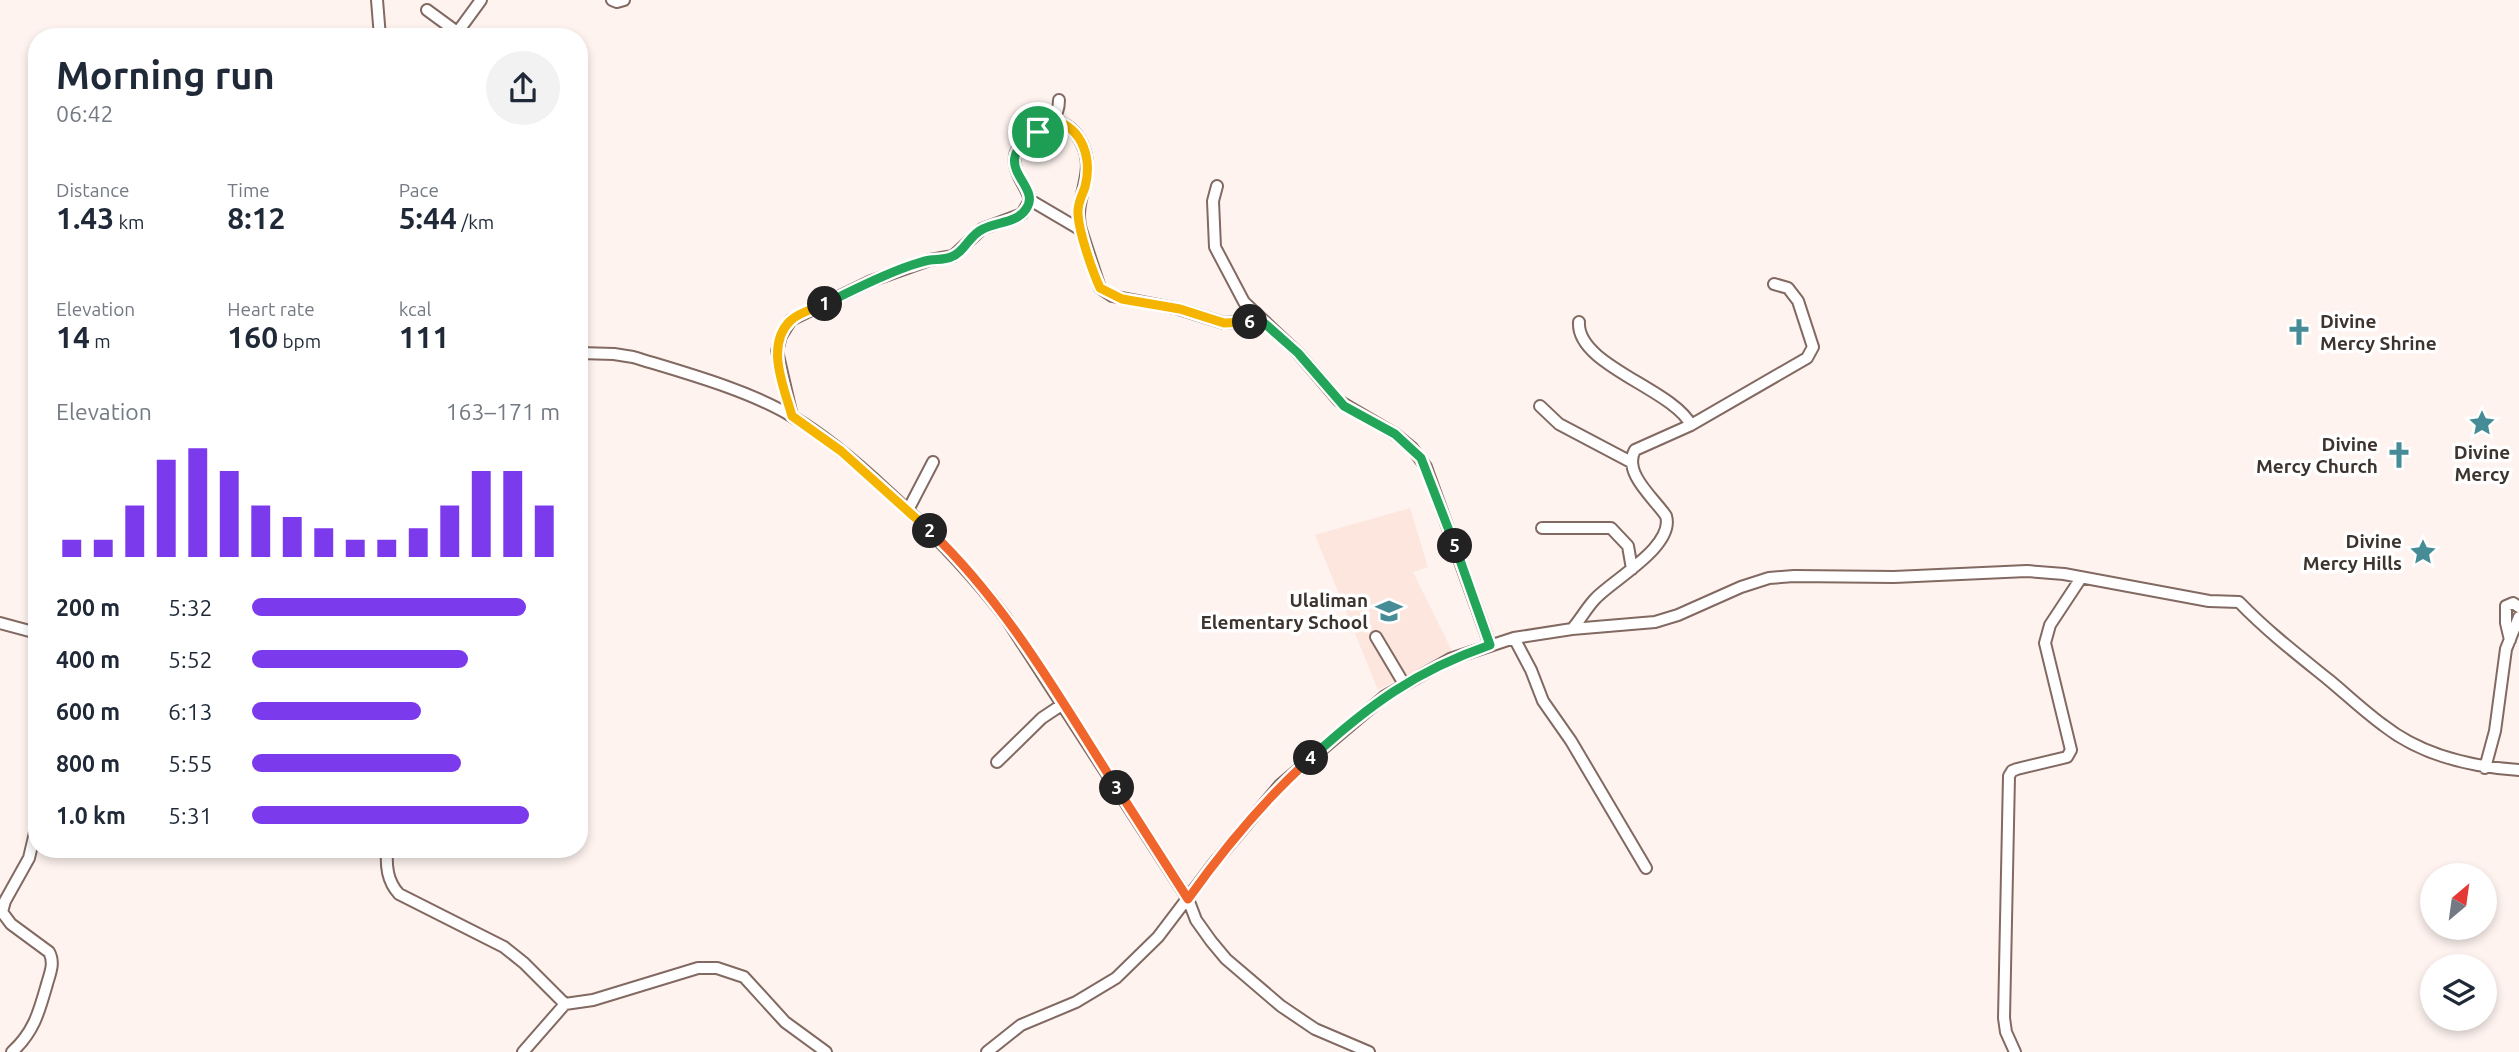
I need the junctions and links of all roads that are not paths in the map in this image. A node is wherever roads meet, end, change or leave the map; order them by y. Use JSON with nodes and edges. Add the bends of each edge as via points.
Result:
{"nodes":[{"id":1,"x":377,"y":0,"type":"edge"},
{"id":2,"x":481,"y":0,"type":"edge"},
{"id":3,"x":612,"y":0,"type":"edge"},
{"id":4,"x":624,"y":0,"type":"edge"},
{"id":5,"x":428,"y":10,"type":"dead end"},
{"id":6,"x":379,"y":28,"type":"edge"},
{"id":7,"x":449,"y":28,"type":"edge"},
{"id":8,"x":460,"y":28,"type":"edge"},
{"id":9,"x":1059,"y":100,"type":"dead end"},
{"id":10,"x":1054,"y":120,"type":"junction"},
{"id":11,"x":1217,"y":186,"type":"dead end"},
{"id":12,"x":1030,"y":200,"type":"junction"},
{"id":13,"x":1081,"y":230,"type":"junction"},
{"id":14,"x":1774,"y":284,"type":"dead end"},
{"id":15,"x":1262,"y":321,"type":"junction"},
{"id":16,"x":1579,"y":322,"type":"dead end"},
{"id":17,"x":588,"y":353,"type":"edge"},
{"id":18,"x":1540,"y":406,"type":"dead end"},
{"id":19,"x":792,"y":416,"type":"junction"},
{"id":20,"x":1691,"y":425,"type":"junction"},
{"id":21,"x":933,"y":462,"type":"dead end"},
{"id":22,"x":1632,"y":462,"type":"junction"},
{"id":23,"x":908,"y":510,"type":"junction"},
{"id":24,"x":1542,"y":528,"type":"dead end"},
{"id":25,"x":1632,"y":569,"type":"junction"},
{"id":26,"x":2081,"y":578,"type":"junction"},
{"id":27,"x":2519,"y":607,"type":"edge"},
{"id":28,"x":2519,"y":617,"type":"edge"},
{"id":29,"x":0,"y":623,"type":"edge"},
{"id":30,"x":1572,"y":629,"type":"junction"},
{"id":31,"x":28,"y":631,"type":"edge"},
{"id":32,"x":1376,"y":637,"type":"dead end"},
{"id":33,"x":1514,"y":638,"type":"junction"},
{"id":34,"x":2510,"y":640,"type":"junction"},
{"id":35,"x":1490,"y":645,"type":"junction"},
{"id":36,"x":1404,"y":684,"type":"junction"},
{"id":37,"x":1063,"y":704,"type":"junction"},
{"id":38,"x":997,"y":762,"type":"dead end"},
{"id":39,"x":2485,"y":768,"type":"junction"},
{"id":40,"x":2519,"y":770,"type":"edge"},
{"id":41,"x":29,"y":858,"type":"edge"},
{"id":42,"x":387,"y":858,"type":"edge"},
{"id":43,"x":1646,"y":868,"type":"dead end"},
{"id":44,"x":1188,"y":899,"type":"junction"},
{"id":45,"x":565,"y":1004,"type":"junction"},
{"id":46,"x":12,"y":1052,"type":"edge"},
{"id":47,"x":523,"y":1052,"type":"edge"},
{"id":48,"x":826,"y":1052,"type":"edge"},
{"id":49,"x":987,"y":1052,"type":"edge"},
{"id":50,"x":1369,"y":1052,"type":"edge"},
{"id":51,"x":2015,"y":1052,"type":"edge"}],
"edges":[{"from":1,"to":6,"type":"street"},
{"from":2,"to":8,"type":"street"},
{"from":3,"to":4,"type":"street"},
{"from":5,"to":7,"type":"street"},
{"from":9,"to":10,"type":"street"},
{"from":10,"to":12,"type":"street","via":[[1016,152],[1014,164]]},
{"from":10,"to":13,"type":"street","via":[[1078,135],[1088,158],[1077,210]]},
{"from":11,"to":15,"type":"street","via":[[1213,201],[1215,247],[1244,302]]},
{"from":12,"to":13,"type":"street"},
{"from":12,"to":19,"type":"street","via":[[1022,214],[982,229],[953,257],[930,260],[871,281],[791,320],[777,351]]},
{"from":13,"to":15,"type":"street","via":[[1100,288],[1112,296],[1224,323]]},
{"from":14,"to":20,"type":"street","via":[[1788,288],[1798,301],[1812,338],[1811,352]]},
{"from":15,"to":35,"type":"street","via":[[1298,353],[1344,406],[1395,434],[1421,458]]},
{"from":16,"to":20,"type":"street","via":[[1583,340],[1592,349],[1682,411]]},
{"from":17,"to":19,"type":"street","via":[[648,362]]},
{"from":18,"to":22,"type":"street","via":[[1559,424]]},
{"from":19,"to":23,"type":"street","via":[[841,451]]},
{"from":20,"to":22,"type":"street","via":[[1635,450]]},
{"from":21,"to":23,"type":"street"},
{"from":22,"to":25,"type":"street","via":[[1641,484],[1668,522],[1662,538]]},
{"from":23,"to":37,"type":"street","via":[[980,583]]},
{"from":24,"to":25,"type":"street","via":[[1611,528],[1628,546]]},
{"from":25,"to":30,"type":"street","via":[[1596,598]]},
{"from":26,"to":30,"type":"street","via":[[2027,571],[1769,578],[1655,622]]},
{"from":26,"to":39,"type":"street","via":[[2209,601],[2239,602],[2385,727],[2414,744]]},
{"from":26,"to":51,"type":"street","via":[[2050,625],[2045,643],[2071,750],[2067,757],[2012,771],[2009,776],[2004,1018]]},
{"from":27,"to":34,"type":"street","via":[[2513,603],[2506,606]]},
{"from":28,"to":34,"type":"street"},
{"from":29,"to":31,"type":"street"},
{"from":30,"to":33,"type":"street"},
{"from":32,"to":36,"type":"street"},
{"from":33,"to":35,"type":"street"},
{"from":33,"to":43,"type":"street","via":[[1543,701]]},
{"from":34,"to":39,"type":"street"},
{"from":35,"to":36,"type":"street","via":[[1450,659]]},
{"from":36,"to":44,"type":"street","via":[[1361,714],[1280,785]]},
{"from":37,"to":38,"type":"street","via":[[1029,729]]},
{"from":37,"to":44,"type":"street"},
{"from":39,"to":40,"type":"street"},
{"from":41,"to":46,"type":"street","via":[[2,912],[10,924],[49,952],[51,969],[38,1017]]},
{"from":42,"to":45,"type":"street","via":[[388,874],[399,894],[504,947]]},
{"from":44,"to":49,"type":"street","via":[[1116,978],[1076,1002],[1021,1024]]},
{"from":44,"to":50,"type":"street","via":[[1211,941],[1264,992],[1298,1020]]},
{"from":45,"to":47,"type":"street"},
{"from":45,"to":48,"type":"street","via":[[698,968],[717,968],[744,977],[785,1022]]}]}
